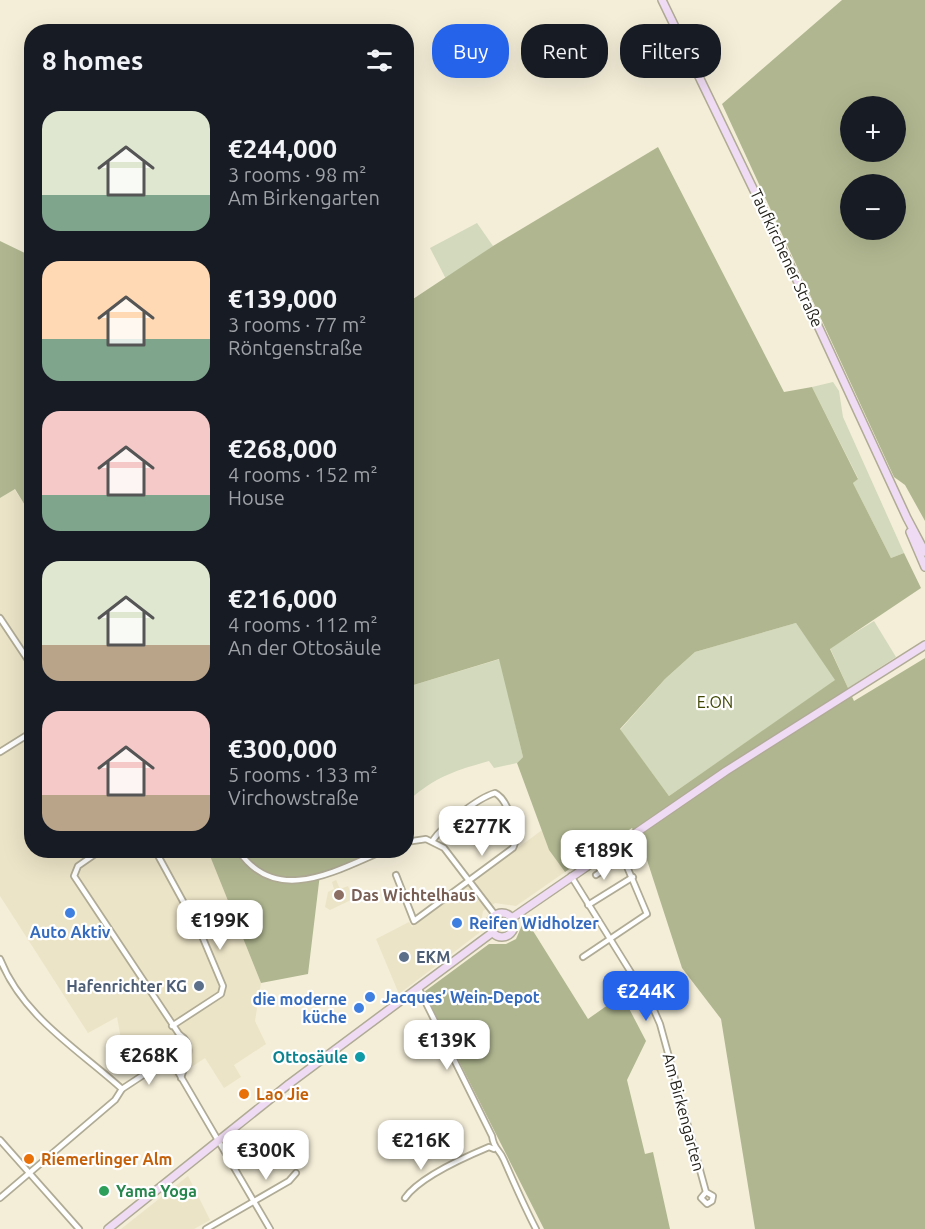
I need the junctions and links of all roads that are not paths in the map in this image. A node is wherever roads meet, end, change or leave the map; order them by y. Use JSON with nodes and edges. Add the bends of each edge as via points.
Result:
{"nodes":[{"id":1,"x":662,"y":0,"type":"edge"},
{"id":2,"x":907,"y":518,"type":"junction"},
{"id":3,"x":925,"y":552,"type":"edge"},
{"id":4,"x":925,"y":567,"type":"edge"},
{"id":5,"x":0,"y":618,"type":"edge"},
{"id":6,"x":923,"y":648,"type":"edge"},
{"id":7,"x":24,"y":654,"type":"edge"},
{"id":8,"x":24,"y":737,"type":"edge"},
{"id":9,"x":0,"y":753,"type":"edge"},
{"id":10,"x":414,"y":840,"type":"edge"},
{"id":11,"x":433,"y":840,"type":"junction"},
{"id":12,"x":90,"y":858,"type":"edge"},
{"id":13,"x":158,"y":858,"type":"edge"},
{"id":14,"x":244,"y":858,"type":"edge"},
{"id":15,"x":365,"y":858,"type":"edge"},
{"id":16,"x":396,"y":875,"type":"dead end"},
{"id":17,"x":596,"y":875,"type":"dead end"},
{"id":18,"x":571,"y":876,"type":"junction"},
{"id":19,"x":633,"y":877,"type":"junction"},
{"id":20,"x":470,"y":881,"type":"junction"},
{"id":21,"x":588,"y":905,"type":"junction"},
{"id":22,"x":496,"y":916,"type":"junction"},
{"id":23,"x":512,"y":918,"type":"junction"},
{"id":24,"x":493,"y":932,"type":"junction"},
{"id":25,"x":609,"y":940,"type":"junction"},
{"id":26,"x":583,"y":957,"type":"dead end"},
{"id":27,"x":0,"y":959,"type":"edge"},
{"id":28,"x":418,"y":987,"type":"junction"},
{"id":29,"x":172,"y":1026,"type":"junction"},
{"id":30,"x":178,"y":1034,"type":"junction"},
{"id":31,"x":174,"y":1065,"type":"junction"},
{"id":32,"x":181,"y":1078,"type":"junction"},
{"id":33,"x":122,"y":1089,"type":"junction"},
{"id":34,"x":219,"y":1139,"type":"junction"},
{"id":35,"x":0,"y":1140,"type":"edge"},
{"id":36,"x":494,"y":1149,"type":"junction"},
{"id":37,"x":296,"y":1173,"type":"dead end"},
{"id":38,"x":28,"y":1174,"type":"junction"},
{"id":39,"x":706,"y":1192,"type":"dead end"},
{"id":40,"x":0,"y":1198,"type":"edge"},
{"id":41,"x":405,"y":1198,"type":"dead end"},
{"id":42,"x":254,"y":1201,"type":"junction"},
{"id":43,"x":79,"y":1229,"type":"edge"},
{"id":44,"x":108,"y":1229,"type":"edge"},
{"id":45,"x":206,"y":1229,"type":"edge"},
{"id":46,"x":270,"y":1229,"type":"edge"},
{"id":47,"x":536,"y":1229,"type":"edge"}],
"edges":[{"from":1,"to":2,"type":"main road","name":"Taufkirchener Straße"},
{"from":2,"to":3,"type":"main road","name":"Taufkirchener Straße"},
{"from":2,"to":4,"type":"main road","name":"Taufkirchener Straße"},
{"from":5,"to":7,"type":"street"},
{"from":6,"to":18,"type":"main road","via":[[726,771]]},
{"from":8,"to":9,"type":"street"},
{"from":10,"to":11,"type":"street"},
{"from":11,"to":20,"type":"street"},
{"from":11,"to":20,"type":"street","via":[[442,828],[485,796],[495,793],[502,798],[514,830],[515,846]]},
{"from":12,"to":29,"type":"street","via":[[78,866],[74,876]]},
{"from":13,"to":29,"type":"street","via":[[201,936],[222,986],[221,994]]},
{"from":14,"to":15,"type":"street","via":[[265,875],[296,882]]},
{"from":16,"to":20,"type":"street","via":[[414,921]]},
{"from":17,"to":19,"type":"street","via":[[622,860]]},
{"from":18,"to":21,"type":"street","name":"Am Birkengarten"},
{"from":18,"to":23,"type":"main road"},
{"from":19,"to":21,"type":"street"},
{"from":19,"to":25,"type":"street","via":[[647,914]]},
{"from":20,"to":22,"type":"street"},
{"from":21,"to":25,"type":"street","name":"Am Birkengarten"},
{"from":22,"to":23,"type":"main road","via":[[502,913]]},
{"from":22,"to":24,"type":"main road","via":[[491,923]]},
{"from":23,"to":24,"type":"main road","via":[[514,927],[509,934],[501,937]]},
{"from":24,"to":28,"type":"main road"},
{"from":25,"to":26,"type":"street"},
{"from":25,"to":39,"type":"street","name":"Am Birkengarten","via":[[660,1024]]},
{"from":27,"to":33,"type":"street","via":[[17,992],[40,1020]]},
{"from":28,"to":34,"type":"main road"},
{"from":28,"to":36,"type":"street","via":[[492,1136]]},
{"from":29,"to":30,"type":"street"},
{"from":30,"to":31,"type":"street","via":[[182,1045]]},
{"from":30,"to":32,"type":"street","via":[[189,1046]]},
{"from":31,"to":32,"type":"street"},
{"from":31,"to":33,"type":"street","via":[[160,1064]]},
{"from":32,"to":34,"type":"street"},
{"from":33,"to":38,"type":"street","via":[[115,1100]]},
{"from":34,"to":42,"type":"street"},
{"from":34,"to":44,"type":"main road"},
{"from":35,"to":38,"type":"street"},
{"from":36,"to":41,"type":"street","via":[[489,1147],[459,1162]]},
{"from":36,"to":47,"type":"street","via":[[503,1157]]},
{"from":37,"to":42,"type":"street"},
{"from":38,"to":40,"type":"street"},
{"from":38,"to":43,"type":"street"},
{"from":42,"to":45,"type":"street"},
{"from":42,"to":46,"type":"street"}]}
